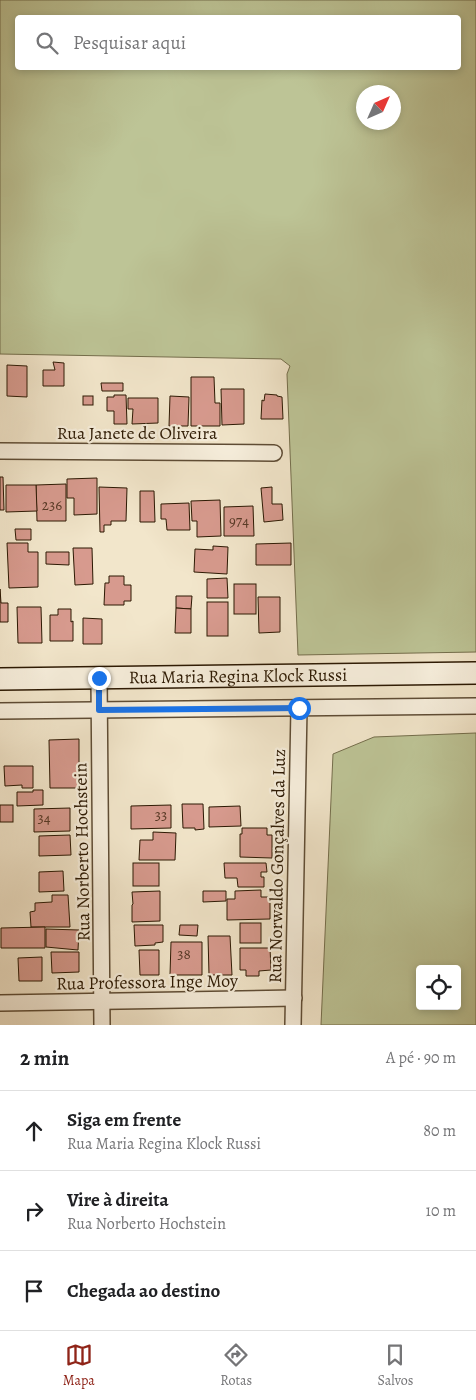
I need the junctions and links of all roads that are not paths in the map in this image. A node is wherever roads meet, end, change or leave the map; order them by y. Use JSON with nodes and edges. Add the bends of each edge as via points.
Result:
{"nodes":[{"id":1,"x":0,"y":451,"type":"edge"},
{"id":2,"x":274,"y":452,"type":"dead end"},
{"id":3,"x":476,"y":673,"type":"edge"},
{"id":4,"x":99,"y":678,"type":"junction"},
{"id":5,"x":0,"y":679,"type":"edge"},
{"id":6,"x":476,"y":706,"type":"edge"},
{"id":7,"x":299,"y":708,"type":"junction"},
{"id":8,"x":99,"y":710,"type":"junction"},
{"id":9,"x":0,"y":711,"type":"edge"},
{"id":10,"x":294,"y":998,"type":"junction"},
{"id":11,"x":102,"y":1002,"type":"junction"},
{"id":12,"x":0,"y":1004,"type":"edge"},
{"id":13,"x":102,"y":1025,"type":"edge"},
{"id":14,"x":293,"y":1025,"type":"edge"}],
"edges":[{"from":1,"to":2,"type":"street","name":"Rua Janete de Oliveira"},
{"from":3,"to":4,"type":"street","name":"Rua Maria Regina Klock Russi"},
{"from":4,"to":5,"type":"street","name":"Rua Maria Regina Klock Russi"},
{"from":4,"to":8,"type":"street","name":"Rua Norberto Hochstein"},
{"from":6,"to":7,"type":"street","name":"Rua Maria Regina Klock Russi"},
{"from":7,"to":8,"type":"street","name":"Rua Maria Regina Klock Russi"},
{"from":7,"to":10,"type":"street","name":"Rua Norwaldo Gonçalves da Luz"},
{"from":8,"to":9,"type":"street","name":"Rua Maria Regina Klock Russi"},
{"from":8,"to":11,"type":"street","name":"Rua Norberto Hochstein"},
{"from":10,"to":11,"type":"street","name":"Rua Professora Inge Moy"},
{"from":10,"to":14,"type":"street","name":"Rua Norwaldo Gonçalves da Luz"},
{"from":11,"to":12,"type":"street","name":"Rua Professora Inge Moy"},
{"from":11,"to":13,"type":"street","name":"Rua Norberto Hochstein"}]}
